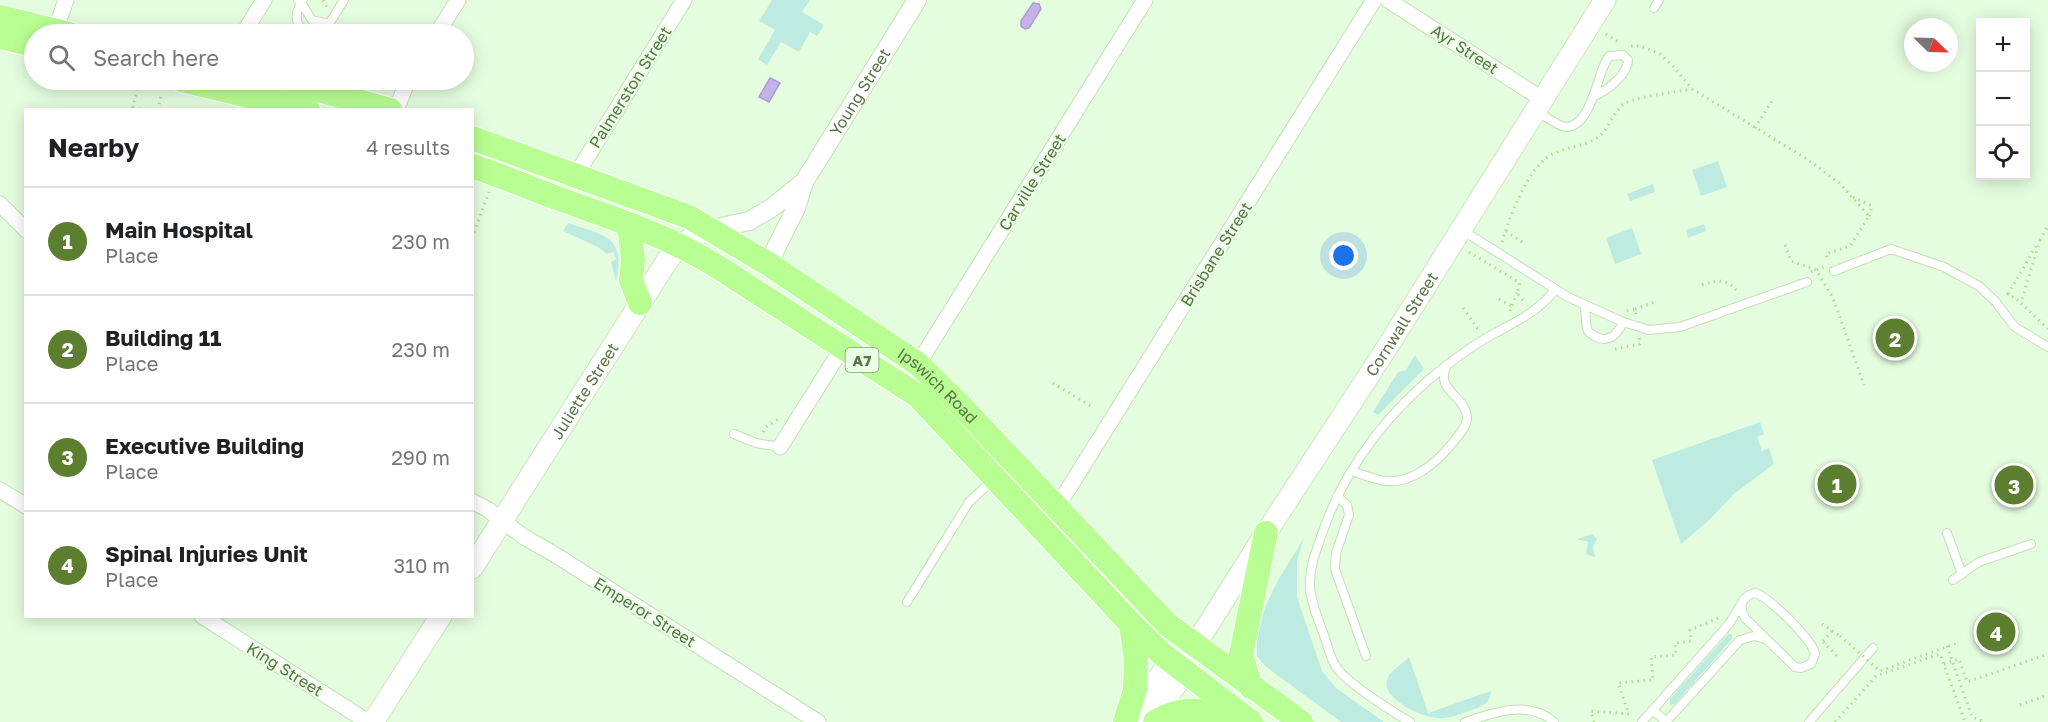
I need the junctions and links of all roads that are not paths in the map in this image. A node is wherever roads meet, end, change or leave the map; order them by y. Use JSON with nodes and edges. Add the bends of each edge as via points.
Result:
{"nodes":[{"id":1,"x":66,"y":0,"type":"edge"},
{"id":2,"x":264,"y":0,"type":"edge"},
{"id":3,"x":344,"y":0,"type":"edge"},
{"id":4,"x":458,"y":0,"type":"edge"},
{"id":5,"x":684,"y":0,"type":"edge"},
{"id":6,"x":917,"y":0,"type":"edge"},
{"id":7,"x":1145,"y":0,"type":"edge"},
{"id":8,"x":1374,"y":0,"type":"edge"},
{"id":9,"x":1388,"y":0,"type":"edge"},
{"id":10,"x":1605,"y":0,"type":"edge"},
{"id":11,"x":1659,"y":0,"type":"edge"},
{"id":12,"x":301,"y":1,"type":"edge"},
{"id":13,"x":1654,"y":8,"type":"dead end"},
{"id":14,"x":0,"y":17,"type":"edge"},
{"id":15,"x":27,"y":24,"type":"edge"},
{"id":16,"x":63,"y":24,"type":"edge"},
{"id":17,"x":249,"y":24,"type":"edge"},
{"id":18,"x":298,"y":24,"type":"edge"},
{"id":19,"x":329,"y":24,"type":"joint"},
{"id":20,"x":443,"y":24,"type":"edge"},
{"id":21,"x":0,"y":37,"type":"edge"},
{"id":22,"x":24,"y":43,"type":"edge"},
{"id":23,"x":224,"y":90,"type":"edge"},
{"id":24,"x":317,"y":90,"type":"edge"},
{"id":25,"x":404,"y":90,"type":"edge"},
{"id":26,"x":1596,"y":95,"type":"junction"},
{"id":27,"x":1539,"y":104,"type":"junction"},
{"id":28,"x":300,"y":108,"type":"edge"},
{"id":29,"x":383,"y":108,"type":"edge"},
{"id":30,"x":397,"y":108,"type":"edge"},
{"id":31,"x":474,"y":139,"type":"edge"},
{"id":32,"x":474,"y":167,"type":"edge"},
{"id":33,"x":576,"y":175,"type":"junction"},
{"id":34,"x":804,"y":182,"type":"junction"},
{"id":35,"x":0,"y":203,"type":"edge"},
{"id":36,"x":24,"y":212,"type":"edge"},
{"id":37,"x":629,"y":224,"type":"junction"},
{"id":38,"x":24,"y":228,"type":"edge"},
{"id":39,"x":712,"y":229,"type":"junction"},
{"id":40,"x":1460,"y":229,"type":"junction"},
{"id":41,"x":680,"y":245,"type":"junction"},
{"id":42,"x":770,"y":265,"type":"junction"},
{"id":43,"x":1834,"y":272,"type":"dead end"},
{"id":44,"x":1807,"y":278,"type":"road end"},
{"id":45,"x":1555,"y":290,"type":"junction"},
{"id":46,"x":640,"y":303,"type":"junction"},
{"id":47,"x":1585,"y":306,"type":"junction"},
{"id":48,"x":1623,"y":322,"type":"junction"},
{"id":49,"x":843,"y":347,"type":"junction"},
{"id":50,"x":2048,"y":347,"type":"edge"},
{"id":51,"x":918,"y":364,"type":"junction"},
{"id":52,"x":1446,"y":365,"type":"junction"},
{"id":53,"x":734,"y":434,"type":"dead end"},
{"id":54,"x":780,"y":447,"type":"joint"},
{"id":55,"x":1351,"y":471,"type":"junction"},
{"id":56,"x":994,"y":479,"type":"junction"},
{"id":57,"x":0,"y":490,"type":"edge"},
{"id":58,"x":1337,"y":496,"type":"junction"},
{"id":59,"x":474,"y":502,"type":"edge"},
{"id":60,"x":24,"y":505,"type":"edge"},
{"id":61,"x":1057,"y":507,"type":"junction"},
{"id":62,"x":502,"y":521,"type":"junction"},
{"id":63,"x":1266,"y":533,"type":"junction"},
{"id":64,"x":1947,"y":533,"type":"dead end"},
{"id":65,"x":2031,"y":544,"type":"dead end"},
{"id":66,"x":474,"y":565,"type":"edge"},
{"id":67,"x":1962,"y":574,"type":"junction"},
{"id":68,"x":1953,"y":580,"type":"dead end"},
{"id":69,"x":907,"y":602,"type":"dead end"},
{"id":70,"x":1742,"y":602,"type":"junction"},
{"id":71,"x":205,"y":618,"type":"edge"},
{"id":72,"x":440,"y":618,"type":"edge"},
{"id":73,"x":1131,"y":624,"type":"junction"},
{"id":74,"x":1767,"y":640,"type":"junction"},
{"id":75,"x":1196,"y":644,"type":"junction"},
{"id":76,"x":1873,"y":648,"type":"dead end"},
{"id":77,"x":1366,"y":656,"type":"dead end"},
{"id":78,"x":1178,"y":666,"type":"junction"},
{"id":79,"x":1251,"y":687,"type":"junction"},
{"id":80,"x":1653,"y":710,"type":"junction"},
{"id":81,"x":368,"y":722,"type":"edge"},
{"id":82,"x":373,"y":722,"type":"edge"},
{"id":83,"x":818,"y":722,"type":"edge"},
{"id":84,"x":1126,"y":722,"type":"edge"},
{"id":85,"x":1149,"y":722,"type":"edge"},
{"id":86,"x":1155,"y":722,"type":"edge"},
{"id":87,"x":1240,"y":722,"type":"edge"},
{"id":88,"x":1251,"y":722,"type":"edge"},
{"id":89,"x":1301,"y":722,"type":"edge"},
{"id":90,"x":1410,"y":722,"type":"edge"},
{"id":91,"x":1465,"y":722,"type":"edge"},
{"id":92,"x":1554,"y":722,"type":"edge"},
{"id":93,"x":1642,"y":722,"type":"edge"},
{"id":94,"x":1666,"y":722,"type":"edge"},
{"id":95,"x":1809,"y":722,"type":"edge"}],
"edges":[{"from":1,"to":16,"type":"street"},
{"from":2,"to":17,"type":"street"},
{"from":3,"to":19,"type":"lane"},
{"from":4,"to":20,"type":"street"},
{"from":5,"to":33,"type":"street","name":"Palmerston Street"},
{"from":6,"to":34,"type":"street","name":"Young Street"},
{"from":7,"to":51,"type":"street","name":"Carville Street"},
{"from":8,"to":61,"type":"street","name":"Brisbane Street"},
{"from":9,"to":27,"type":"street","name":"Ayr Street"},
{"from":10,"to":27,"type":"main road","name":"Cornwall Street"},
{"from":11,"to":13,"type":"lane"},
{"from":12,"to":18,"type":"lane","via":[[296,12]]},
{"from":12,"to":19,"type":"lane","via":[[312,20]]},
{"from":14,"to":15,"type":"highway"},
{"from":21,"to":22,"type":"highway"},
{"from":23,"to":28,"type":"highway"},
{"from":24,"to":29,"type":"highway"},
{"from":25,"to":30,"type":"street"},
{"from":26,"to":26,"type":"lane","via":[[1604,62],[1609,56],[1623,55],[1628,66],[1605,91]]},
{"from":26,"to":27,"type":"lane","via":[[1582,117],[1568,127]]},
{"from":27,"to":40,"type":"main road","name":"Cornwall Street"},
{"from":31,"to":33,"type":"highway","name":"Ipswich Road","number":"A7"},
{"from":32,"to":37,"type":"highway","name":"Ipswich Road","number":"A7"},
{"from":33,"to":39,"type":"highway","name":"Ipswich Road","number":"A7"},
{"from":34,"to":39,"type":"street","name":"Young Street","via":[[758,217]]},
{"from":34,"to":42,"type":"street","name":"Young Street"},
{"from":35,"to":36,"type":"street"},
{"from":35,"to":38,"type":"street"},
{"from":37,"to":41,"type":"highway","name":"Ipswich Road","number":"A7"},
{"from":37,"to":46,"type":"highway","via":[[631,280]]},
{"from":39,"to":41,"type":"main road","name":"Juliette Street"},
{"from":39,"to":42,"type":"highway","name":"Ipswich Road","number":"A7"},
{"from":40,"to":45,"type":"lane"},
{"from":40,"to":63,"type":"main road","name":"Cornwall Street"},
{"from":41,"to":46,"type":"main road","name":"Juliette Street"},
{"from":41,"to":49,"type":"highway","name":"Ipswich Road","number":"A7"},
{"from":42,"to":51,"type":"highway","name":"Ipswich Road","number":"A7"},
{"from":43,"to":50,"type":"lane","via":[[1891,249],[1944,267],[1971,280],[1995,301],[2014,327]]},
{"from":44,"to":48,"type":"lane","via":[[1671,329],[1649,330]]},
{"from":45,"to":47,"type":"lane"},
{"from":45,"to":52,"type":"lane","via":[[1532,313]]},
{"from":46,"to":62,"type":"main road","name":"Juliette Street"},
{"from":47,"to":48,"type":"lane"},
{"from":47,"to":48,"type":"lane","via":[[1587,328],[1594,336],[1610,339]]},
{"from":49,"to":54,"type":"street"},
{"from":49,"to":56,"type":"highway","name":"Ipswich Road","number":"A7","via":[[918,396]]},
{"from":51,"to":61,"type":"highway","name":"Ipswich Road","number":"A7"},
{"from":52,"to":55,"type":"lane","via":[[1386,422]]},
{"from":52,"to":55,"type":"lane","via":[[1445,385],[1467,418],[1464,428],[1441,457],[1427,469],[1390,481]]},
{"from":53,"to":54,"type":"lane","via":[[756,444]]},
{"from":55,"to":58,"type":"lane"},
{"from":56,"to":69,"type":"lane","via":[[969,502]]},
{"from":56,"to":73,"type":"highway","name":"Ipswich Road","number":"A7"},
{"from":57,"to":60,"type":"street"},
{"from":58,"to":77,"type":"lane","via":[[1347,505],[1349,515],[1336,553],[1335,569]]},
{"from":58,"to":90,"type":"lane","via":[[1312,565],[1310,586],[1315,609],[1338,669]]},
{"from":59,"to":62,"type":"street","name":"Emperor Street"},
{"from":61,"to":75,"type":"highway","name":"Ipswich Road","number":"A7","via":[[1168,625]]},
{"from":62,"to":66,"type":"main road","name":"Juliette Street"},
{"from":62,"to":83,"type":"street","name":"Emperor Street"},
{"from":63,"to":75,"type":"main road","name":"Cornwall Street"},
{"from":63,"to":79,"type":"highway","via":[[1241,655]]},
{"from":64,"to":67,"type":"lane"},
{"from":65,"to":67,"type":"lane","via":[[1979,562]]},
{"from":67,"to":68,"type":"lane"},
{"from":70,"to":74,"type":"lane","via":[[1745,618]]},
{"from":70,"to":74,"type":"lane","via":[[1755,593],[1765,597],[1811,643],[1814,659],[1806,667],[1795,667]]},
{"from":70,"to":80,"type":"lane","via":[[1729,624]]},
{"from":71,"to":81,"type":"street","name":"King Street"},
{"from":72,"to":82,"type":"main road"},
{"from":73,"to":78,"type":"highway","name":"Ipswich Road","number":"A7"},
{"from":73,"to":84,"type":"highway","via":[[1135,690]]},
{"from":74,"to":94,"type":"lane","via":[[1754,636],[1740,640]]},
{"from":75,"to":78,"type":"main road","name":"Cornwall Street"},
{"from":75,"to":79,"type":"highway","name":"Ipswich Road","number":"A7"},
{"from":76,"to":95,"type":"lane"},
{"from":78,"to":84,"type":"main road","name":"Cornwall Street"},
{"from":78,"to":85,"type":"main road","name":"Cornwall Street"},
{"from":78,"to":88,"type":"highway","name":"Ipswich Road","number":"A7"},
{"from":79,"to":89,"type":"highway","name":"Ipswich Road","number":"A7"},
{"from":80,"to":93,"type":"lane"},
{"from":80,"to":94,"type":"lane"},
{"from":86,"to":87,"type":"highway","via":[[1170,714],[1202,710]]},
{"from":91,"to":92,"type":"lane","via":[[1515,710],[1536,711]]}]}
